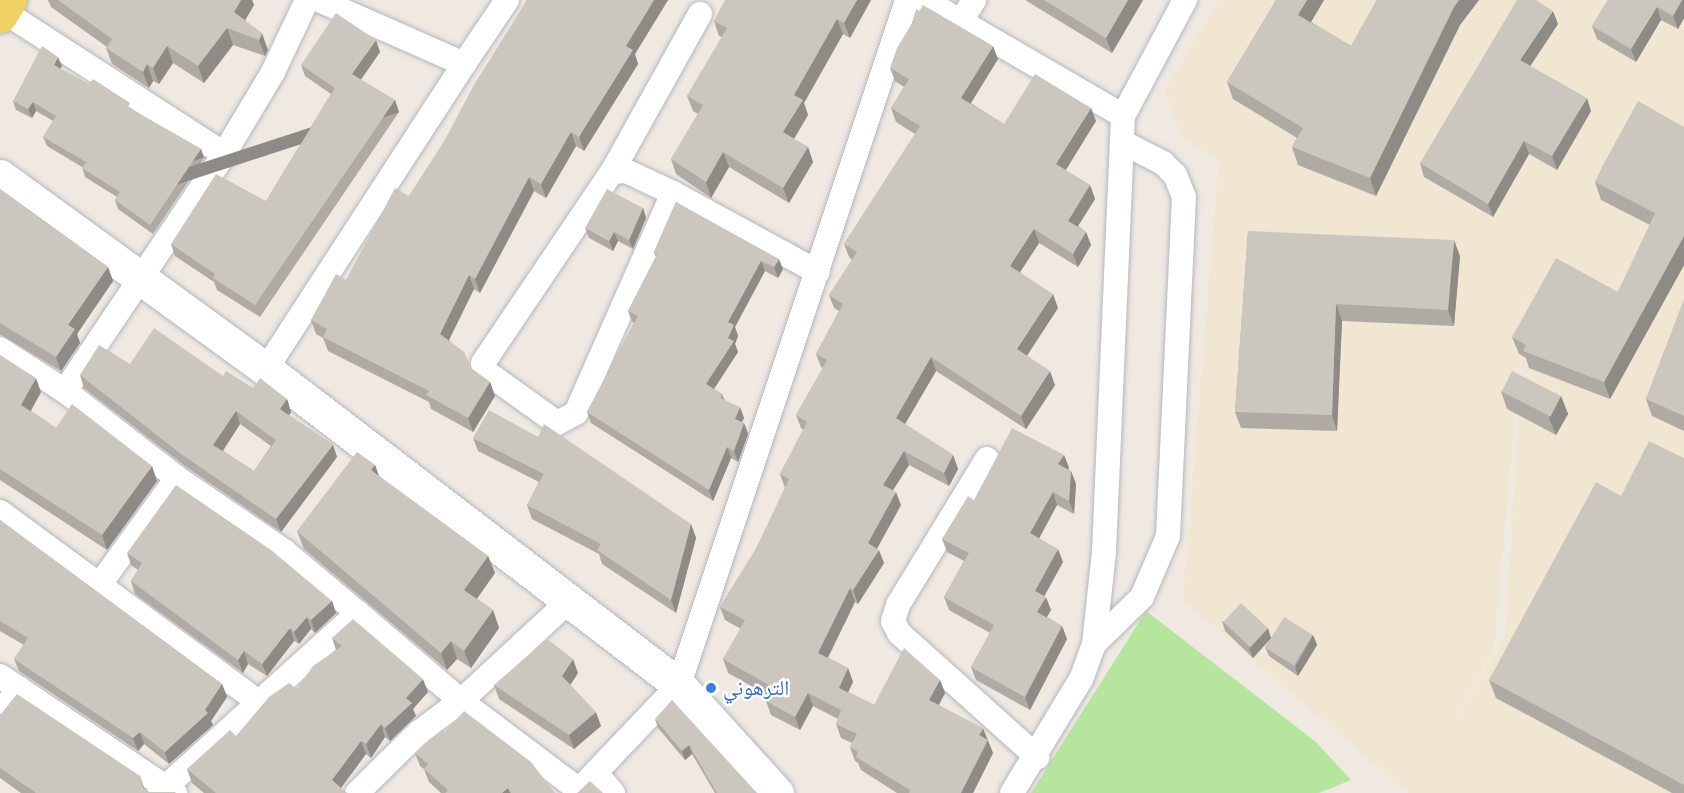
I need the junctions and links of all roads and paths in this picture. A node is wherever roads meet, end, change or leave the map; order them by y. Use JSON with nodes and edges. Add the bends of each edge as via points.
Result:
{"nodes":[{"id":1,"x":307,"y":0,"type":"edge"},
{"id":2,"x":319,"y":0,"type":"edge"},
{"id":3,"x":507,"y":0,"type":"edge"},
{"id":4,"x":907,"y":0,"type":"edge"},
{"id":5,"x":924,"y":0,"type":"edge"},
{"id":6,"x":974,"y":0,"type":"edge"},
{"id":7,"x":1185,"y":0,"type":"edge"},
{"id":8,"x":4,"y":9,"type":"edge"},
{"id":9,"x":700,"y":14,"type":"dead end"},
{"id":10,"x":961,"y":21,"type":"junction"},
{"id":11,"x":464,"y":64,"type":"junction"},
{"id":12,"x":1123,"y":116,"type":"junction"},
{"id":13,"x":1122,"y":142,"type":"junction"},
{"id":14,"x":224,"y":154,"type":"junction"},
{"id":15,"x":612,"y":172,"type":"junction"},
{"id":16,"x":0,"y":176,"type":"edge"},
{"id":17,"x":673,"y":193,"type":"junction"},
{"id":18,"x":818,"y":272,"type":"junction"},
{"id":19,"x":141,"y":282,"type":"junction"},
{"id":20,"x":0,"y":349,"type":"edge"},
{"id":21,"x":266,"y":369,"type":"junction"},
{"id":22,"x":65,"y":391,"type":"junction"},
{"id":23,"x":987,"y":459,"type":"dead end"},
{"id":24,"x":177,"y":478,"type":"junction"},
{"id":25,"x":0,"y":512,"type":"edge"},
{"id":26,"x":100,"y":584,"type":"junction"},
{"id":27,"x":568,"y":602,"type":"junction"},
{"id":28,"x":358,"y":613,"type":"junction"},
{"id":29,"x":1094,"y":644,"type":"junction"},
{"id":30,"x":10,"y":682,"type":"edge"},
{"id":31,"x":679,"y":685,"type":"junction"},
{"id":32,"x":461,"y":701,"type":"junction"},
{"id":33,"x":261,"y":704,"type":"junction"},
{"id":34,"x":0,"y":715,"type":"edge"},
{"id":35,"x":1037,"y":757,"type":"junction"},
{"id":36,"x":597,"y":774,"type":"junction"},
{"id":37,"x":167,"y":790,"type":"edge"},
{"id":38,"x":577,"y":792,"type":"edge"},
{"id":39,"x":357,"y":793,"type":"edge"},
{"id":40,"x":613,"y":793,"type":"edge"},
{"id":41,"x":777,"y":793,"type":"edge"},
{"id":42,"x":1012,"y":793,"type":"edge"}],
"edges":[{"from":1,"to":14,"type":"street","via":[[273,72]]},
{"from":2,"to":11,"type":"street"},
{"from":3,"to":11,"type":"street"},
{"from":4,"to":18,"type":"street"},
{"from":5,"to":10,"type":"street"},
{"from":6,"to":10,"type":"street"},
{"from":7,"to":12,"type":"street"},
{"from":8,"to":14,"type":"street"},
{"from":9,"to":15,"type":"street"},
{"from":10,"to":12,"type":"street"},
{"from":11,"to":21,"type":"street"},
{"from":12,"to":13,"type":"street"},
{"from":13,"to":29,"type":"street","via":[[1104,552]]},
{"from":13,"to":29,"type":"street","via":[[1163,163],[1175,175],[1184,197],[1168,536],[1142,597]]},
{"from":14,"to":19,"type":"street"},
{"from":15,"to":17,"type":"street","via":[[626,171]]},
{"from":15,"to":17,"type":"street","via":[[483,363],[486,372],[557,423],[576,413]]},
{"from":16,"to":19,"type":"street"},
{"from":17,"to":18,"type":"street"},
{"from":18,"to":31,"type":"street"},
{"from":19,"to":21,"type":"street"},
{"from":19,"to":22,"type":"street"},
{"from":20,"to":22,"type":"street"},
{"from":21,"to":27,"type":"street","via":[[357,455]]},
{"from":22,"to":24,"type":"street"},
{"from":23,"to":35,"type":"street","via":[[898,605],[893,621],[899,633]]},
{"from":24,"to":26,"type":"street"},
{"from":24,"to":28,"type":"street","via":[[291,542]]},
{"from":25,"to":26,"type":"street"},
{"from":26,"to":33,"type":"street"},
{"from":27,"to":31,"type":"street"},
{"from":27,"to":32,"type":"street"},
{"from":28,"to":32,"type":"street"},
{"from":28,"to":33,"type":"street"},
{"from":29,"to":35,"type":"street","via":[[1081,679]]},
{"from":30,"to":34,"type":"street"},
{"from":30,"to":37,"type":"street"},
{"from":31,"to":36,"type":"street"},
{"from":31,"to":41,"type":"street"},
{"from":32,"to":38,"type":"street"},
{"from":32,"to":39,"type":"street","via":[[418,733]]},
{"from":33,"to":37,"type":"street"},
{"from":35,"to":42,"type":"street"},
{"from":36,"to":38,"type":"street"},
{"from":36,"to":40,"type":"street"}]}
